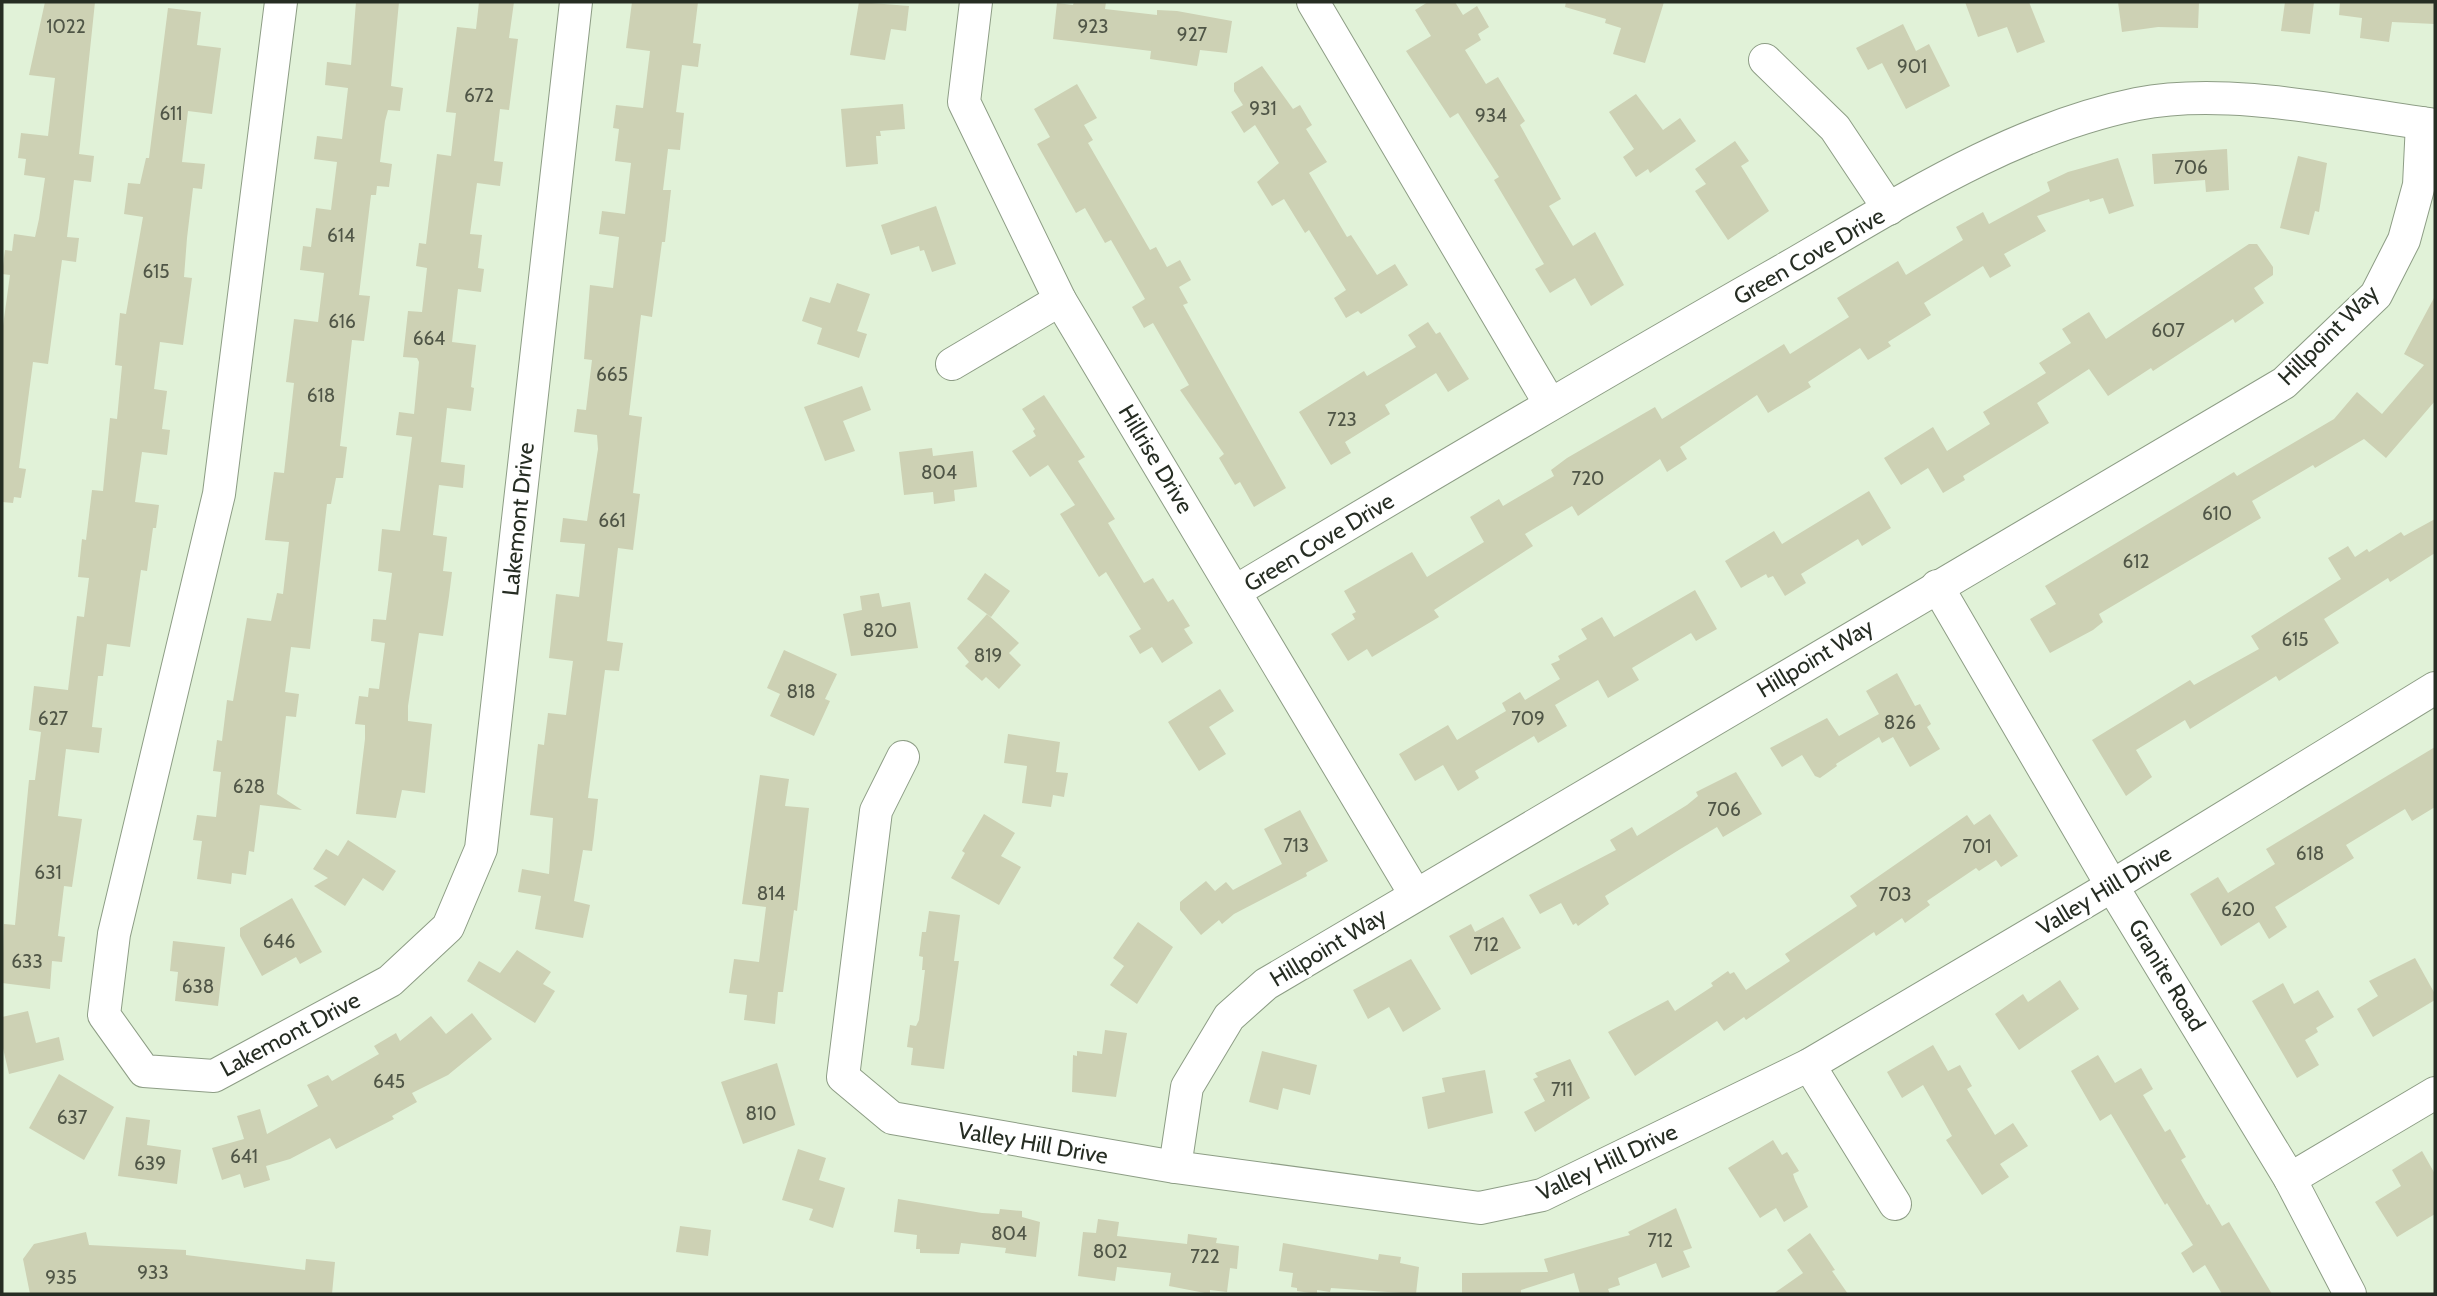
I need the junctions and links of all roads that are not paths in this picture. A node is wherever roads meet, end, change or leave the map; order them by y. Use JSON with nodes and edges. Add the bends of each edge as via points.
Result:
{"nodes":[{"id":1,"x":281,"y":2,"type":"edge"},
{"id":2,"x":576,"y":2,"type":"edge"},
{"id":3,"x":976,"y":2,"type":"edge"},
{"id":4,"x":1313,"y":2,"type":"edge"},
{"id":5,"x":1765,"y":60,"type":"dead end"},
{"id":6,"x":2429,"y":124,"type":"edge"},
{"id":7,"x":1889,"y":209,"type":"junction"},
{"id":8,"x":1060,"y":300,"type":"junction"},
{"id":9,"x":952,"y":364,"type":"dead end"},
{"id":10,"x":1550,"y":404,"type":"junction"},
{"id":11,"x":1937,"y":586,"type":"junction"},
{"id":12,"x":1236,"y":592,"type":"junction"},
{"id":13,"x":2435,"y":688,"type":"edge"},
{"id":14,"x":903,"y":757,"type":"dead end"},
{"id":15,"x":2112,"y":886,"type":"junction"},
{"id":16,"x":1415,"y":894,"type":"junction"},
{"id":17,"x":1810,"y":1065,"type":"junction"},
{"id":18,"x":2435,"y":1093,"type":"edge"},
{"id":19,"x":1175,"y":1167,"type":"junction"},
{"id":20,"x":2290,"y":1179,"type":"junction"},
{"id":21,"x":1895,"y":1204,"type":"dead end"},
{"id":22,"x":2350,"y":1294,"type":"edge"}],
"edges":[{"from":1,"to":2,"type":"street","name":"Lakemont Drive","via":[[219,494],[114,934],[104,1016],[144,1071],[214,1076],[390,981],[448,927],[481,849]]},
{"from":3,"to":8,"type":"street","name":"Hillrise Drive","via":[[964,102]]},
{"from":4,"to":10,"type":"street"},
{"from":5,"to":7,"type":"street","via":[[1835,128]]},
{"from":6,"to":7,"type":"street","name":"Green Cove Drive","via":[[2229,98],[2139,104],[2026,136]]},
{"from":6,"to":11,"type":"street","name":"Hillpoint Way","via":[[2404,240],[2376,295],[2284,383]]},
{"from":7,"to":10,"type":"street","name":"Green Cove Drive"},
{"from":8,"to":9,"type":"street"},
{"from":8,"to":12,"type":"street","name":"Hillrise Drive"},
{"from":10,"to":12,"type":"street","name":"Green Cove Drive"},
{"from":11,"to":15,"type":"street","name":"Granite Road"},
{"from":11,"to":16,"type":"street","name":"Hillpoint Way"},
{"from":12,"to":16,"type":"street","name":"Hillrise Drive"},
{"from":13,"to":15,"type":"street","name":"Valley Hill Drive"},
{"from":14,"to":19,"type":"street","name":"Valley Hill Drive","via":[[876,811],[842,1077],[892,1118]]},
{"from":15,"to":17,"type":"street","name":"Valley Hill Drive"},
{"from":15,"to":20,"type":"street","name":"Granite Road"},
{"from":16,"to":19,"type":"street","name":"Hillpoint Way","via":[[1266,984],[1229,1017],[1188,1087]]},
{"from":17,"to":19,"type":"street","name":"Valley Hill Drive","via":[[1542,1195],[1480,1208]]},
{"from":17,"to":21,"type":"street"},
{"from":18,"to":20,"type":"street"},
{"from":20,"to":22,"type":"street","name":"Granite Road"}]}
